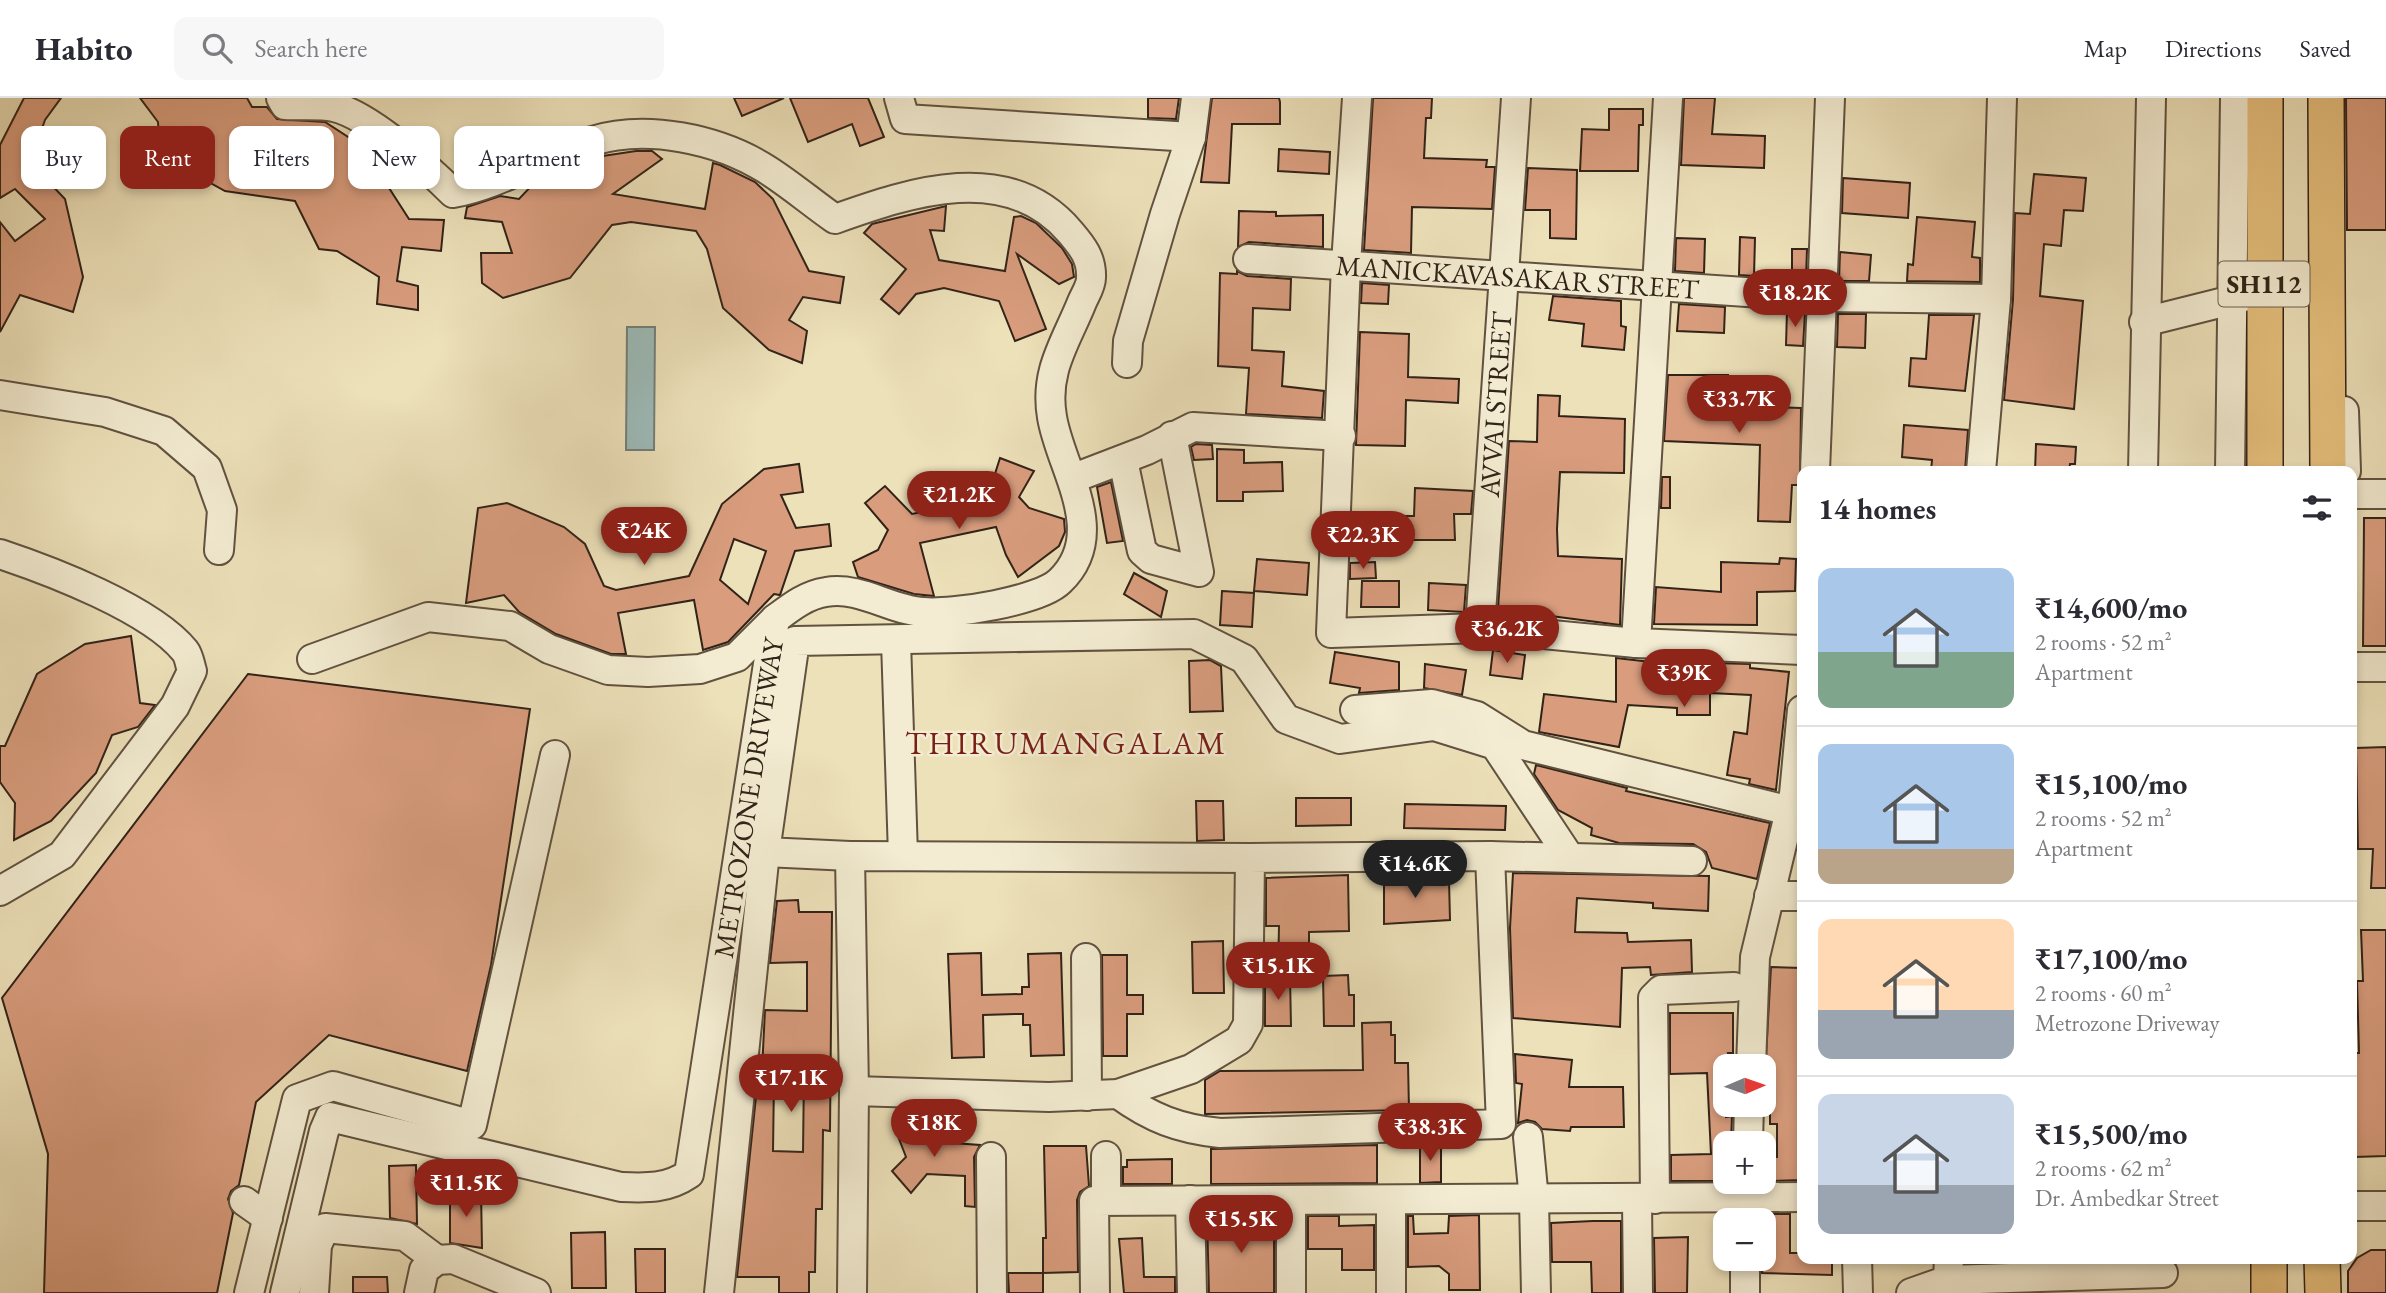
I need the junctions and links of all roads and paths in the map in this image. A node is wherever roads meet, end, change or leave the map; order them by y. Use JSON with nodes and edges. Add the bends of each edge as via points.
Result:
{"nodes":[{"id":1,"x":281,"y":98,"type":"edge"},
{"id":2,"x":899,"y":98,"type":"edge"},
{"id":3,"x":1196,"y":98,"type":"edge"},
{"id":4,"x":1356,"y":98,"type":"edge"},
{"id":5,"x":1516,"y":98,"type":"edge"},
{"id":6,"x":1668,"y":98,"type":"edge"},
{"id":7,"x":1830,"y":98,"type":"edge"},
{"id":8,"x":2002,"y":98,"type":"edge"},
{"id":9,"x":2151,"y":98,"type":"edge"},
{"id":10,"x":2235,"y":98,"type":"edge"},
{"id":11,"x":2265,"y":98,"type":"edge"},
{"id":12,"x":2326,"y":98,"type":"edge"},
{"id":13,"x":2338,"y":98,"type":"edge"},
{"id":14,"x":1191,"y":137,"type":"junction"},
{"id":15,"x":1248,"y":259,"type":"dead end"},
{"id":16,"x":1346,"y":264,"type":"junction"},
{"id":17,"x":1506,"y":275,"type":"junction"},
{"id":18,"x":1655,"y":284,"type":"junction"},
{"id":19,"x":2248,"y":296,"type":"junction"},
{"id":20,"x":1821,"y":297,"type":"junction"},
{"id":21,"x":1996,"y":299,"type":"junction"},
{"id":22,"x":2144,"y":322,"type":"junction"},
{"id":23,"x":1127,"y":363,"type":"dead end"},
{"id":24,"x":2335,"y":373,"type":"junction"},
{"id":25,"x":0,"y":395,"type":"edge"},
{"id":26,"x":1172,"y":436,"type":"junction"},
{"id":27,"x":1341,"y":436,"type":"junction"},
{"id":28,"x":1123,"y":460,"type":"junction"},
{"id":29,"x":1815,"y":466,"type":"edge"},
{"id":30,"x":1981,"y":466,"type":"edge"},
{"id":31,"x":2143,"y":466,"type":"edge"},
{"id":32,"x":2231,"y":466,"type":"edge"},
{"id":33,"x":2265,"y":466,"type":"edge"},
{"id":34,"x":2328,"y":466,"type":"edge"},
{"id":35,"x":2345,"y":466,"type":"edge"},
{"id":36,"x":1074,"y":478,"type":"junction"},
{"id":37,"x":2357,"y":494,"type":"edge"},
{"id":38,"x":2386,"y":494,"type":"edge"},
{"id":39,"x":219,"y":550,"type":"dead end"},
{"id":40,"x":0,"y":554,"type":"edge"},
{"id":41,"x":775,"y":619,"type":"junction"},
{"id":42,"x":1480,"y":628,"type":"junction"},
{"id":43,"x":897,"y":641,"type":"junction"},
{"id":44,"x":1636,"y":643,"type":"junction"},
{"id":45,"x":1797,"y":650,"type":"edge"},
{"id":46,"x":312,"y":659,"type":"dead end"},
{"id":47,"x":2357,"y":667,"type":"edge"},
{"id":48,"x":2386,"y":667,"type":"edge"},
{"id":49,"x":1355,"y":710,"type":"dead end"},
{"id":50,"x":1797,"y":752,"type":"edge"},
{"id":51,"x":555,"y":755,"type":"dead end"},
{"id":52,"x":1790,"y":811,"type":"junction"},
{"id":53,"x":765,"y":852,"type":"junction"},
{"id":54,"x":903,"y":855,"type":"junction"},
{"id":55,"x":850,"y":856,"type":"junction"},
{"id":56,"x":1490,"y":856,"type":"junction"},
{"id":57,"x":1250,"y":858,"type":"junction"},
{"id":58,"x":1570,"y":858,"type":"junction"},
{"id":59,"x":1692,"y":861,"type":"dead end"},
{"id":60,"x":0,"y":891,"type":"edge"},
{"id":61,"x":1769,"y":896,"type":"junction"},
{"id":62,"x":1797,"y":896,"type":"edge"},
{"id":63,"x":1086,"y":958,"type":"dead end"},
{"id":64,"x":1734,"y":987,"type":"dead end"},
{"id":65,"x":1751,"y":1054,"type":"edge"},
{"id":66,"x":854,"y":1091,"type":"junction"},
{"id":67,"x":1118,"y":1094,"type":"junction"},
{"id":68,"x":1087,"y":1096,"type":"junction"},
{"id":69,"x":1528,"y":1138,"type":"dead end"},
{"id":70,"x":1106,"y":1156,"type":"dead end"},
{"id":71,"x":991,"y":1157,"type":"dead end"},
{"id":72,"x":1797,"y":1197,"type":"edge"},
{"id":73,"x":1100,"y":1200,"type":"junction"},
{"id":74,"x":1190,"y":1200,"type":"junction"},
{"id":75,"x":1291,"y":1200,"type":"junction"},
{"id":76,"x":1391,"y":1200,"type":"junction"},
{"id":77,"x":1534,"y":1200,"type":"junction"},
{"id":78,"x":1646,"y":1200,"type":"junction"},
{"id":79,"x":1746,"y":1200,"type":"edge"},
{"id":80,"x":244,"y":1201,"type":"dead end"},
{"id":81,"x":2357,"y":1206,"type":"edge"},
{"id":82,"x":2386,"y":1206,"type":"edge"},
{"id":83,"x":268,"y":1218,"type":"junction"},
{"id":84,"x":437,"y":1260,"type":"junction"},
{"id":85,"x":1857,"y":1264,"type":"edge"},
{"id":86,"x":2269,"y":1264,"type":"edge"},
{"id":87,"x":2322,"y":1264,"type":"edge"},
{"id":88,"x":2075,"y":1267,"type":"edge"},
{"id":89,"x":1948,"y":1269,"type":"edge"},
{"id":90,"x":1745,"y":1271,"type":"edge"},
{"id":91,"x":2164,"y":1275,"type":"edge"},
{"id":92,"x":2031,"y":1285,"type":"edge"},
{"id":93,"x":249,"y":1293,"type":"edge"},
{"id":94,"x":285,"y":1293,"type":"edge"},
{"id":95,"x":314,"y":1293,"type":"edge"},
{"id":96,"x":418,"y":1293,"type":"edge"},
{"id":97,"x":536,"y":1293,"type":"edge"},
{"id":98,"x":719,"y":1293,"type":"edge"},
{"id":99,"x":852,"y":1293,"type":"edge"},
{"id":100,"x":992,"y":1293,"type":"edge"},
{"id":101,"x":1095,"y":1293,"type":"edge"},
{"id":102,"x":1192,"y":1293,"type":"edge"},
{"id":103,"x":1291,"y":1293,"type":"edge"},
{"id":104,"x":1391,"y":1293,"type":"edge"},
{"id":105,"x":1536,"y":1293,"type":"edge"},
{"id":106,"x":1638,"y":1293,"type":"edge"},
{"id":107,"x":1745,"y":1293,"type":"edge"},
{"id":108,"x":1858,"y":1293,"type":"edge"},
{"id":109,"x":1911,"y":1293,"type":"edge"},
{"id":110,"x":2269,"y":1293,"type":"edge"},
{"id":111,"x":2323,"y":1293,"type":"edge"}],
"edges":[{"from":1,"to":36,"type":"street","name":"METROZONE DRIVEWAY","via":[[285,105],[336,107],[424,164],[453,193],[477,189],[592,141],[635,133],[716,146],[764,168],[835,219],[894,198],[950,189],[1003,188],[1056,216],[1088,254],[1092,280],[1053,365],[1052,417]]},
{"from":2,"to":14,"type":"street","via":[[905,119]]},
{"from":3,"to":14,"type":"street"},
{"from":4,"to":16,"type":"street"},
{"from":5,"to":17,"type":"street","name":"AVVAI STREET"},
{"from":6,"to":18,"type":"street"},
{"from":7,"to":20,"type":"street"},
{"from":8,"to":21,"type":"street"},
{"from":9,"to":22,"type":"street"},
{"from":10,"to":19,"type":"street"},
{"from":11,"to":19,"type":"main road","number":"SH112"},
{"from":12,"to":24,"type":"main road","number":"SH112"},
{"from":13,"to":24,"type":"street"},
{"from":14,"to":23,"type":"street","via":[[1128,341]]},
{"from":15,"to":16,"type":"street","name":"MANICKAVASAKAR STREET"},
{"from":16,"to":17,"type":"street","name":"MANICKAVASAKAR STREET"},
{"from":16,"to":27,"type":"street"},
{"from":17,"to":18,"type":"street","name":"MANICKAVASAKAR STREET"},
{"from":17,"to":42,"type":"street","name":"AVVAI STREET"},
{"from":18,"to":20,"type":"street","name":"MANICKAVASAKAR STREET"},
{"from":18,"to":44,"type":"street"},
{"from":19,"to":22,"type":"street"},
{"from":19,"to":32,"type":"street"},
{"from":19,"to":33,"type":"main road","number":"SH112"},
{"from":20,"to":21,"type":"street","name":"MANICKAVASAKAR STREET"},
{"from":20,"to":29,"type":"street"},
{"from":21,"to":30,"type":"street"},
{"from":22,"to":31,"type":"street"},
{"from":24,"to":34,"type":"main road","number":"SH112"},
{"from":24,"to":35,"type":"street"},
{"from":25,"to":39,"type":"street","via":[[105,412],[164,431],[206,468],[222,510]]},
{"from":26,"to":27,"type":"street","via":[[1193,427]]},
{"from":26,"to":28,"type":"street"},
{"from":26,"to":28,"type":"street","via":[[1199,572],[1151,559],[1142,551]]},
{"from":27,"to":42,"type":"street","via":[[1331,633]]},
{"from":28,"to":36,"type":"street"},
{"from":36,"to":41,"type":"street","name":"METROZONE DRIVEWAY","via":[[1083,527],[1076,556],[1060,581],[1037,596],[922,612],[847,591],[826,592],[802,599]]},
{"from":37,"to":38,"type":"street"},
{"from":40,"to":60,"type":"street","via":[[129,608],[186,652],[192,671],[176,706],[62,855]]},
{"from":41,"to":46,"type":"street","via":[[737,657],[701,669],[608,670],[550,649],[510,626],[428,617]]},
{"from":41,"to":94,"type":"street","name":"METROZONE DRIVEWAY","via":[[689,1174],[655,1189],[621,1186],[330,1118]]},
{"from":42,"to":44,"type":"street"},
{"from":43,"to":53,"type":"street","via":[[795,641]]},
{"from":43,"to":54,"type":"street"},
{"from":43,"to":58,"type":"street","via":[[1194,634],[1244,659],[1286,719],[1340,739],[1434,726],[1495,745]]},
{"from":44,"to":45,"type":"street"},
{"from":47,"to":48,"type":"street"},
{"from":49,"to":52,"type":"street","via":[[1432,704],[1477,716],[1523,745]]},
{"from":50,"to":52,"type":"street"},
{"from":51,"to":83,"type":"street","via":[[472,1125],[332,1086],[297,1099]]},
{"from":52,"to":61,"type":"street"},
{"from":53,"to":55,"type":"street"},
{"from":53,"to":98,"type":"street"},
{"from":54,"to":55,"type":"street"},
{"from":54,"to":57,"type":"street"},
{"from":55,"to":66,"type":"street"},
{"from":56,"to":57,"type":"street"},
{"from":56,"to":58,"type":"street"},
{"from":56,"to":67,"type":"street","via":[[1501,1124],[1220,1133],[1163,1122]]},
{"from":57,"to":67,"type":"street","via":[[1248,1024],[1239,1040],[1191,1069]]},
{"from":58,"to":59,"type":"street"},
{"from":61,"to":62,"type":"street"},
{"from":61,"to":65,"type":"street","via":[[1755,957]]},
{"from":63,"to":68,"type":"street"},
{"from":64,"to":78,"type":"street","via":[[1661,990],[1653,998]]},
{"from":66,"to":68,"type":"street"},
{"from":66,"to":99,"type":"street"},
{"from":67,"to":68,"type":"street"},
{"from":69,"to":77,"type":"street"},
{"from":70,"to":73,"type":"street"},
{"from":71,"to":100,"type":"street"},
{"from":72,"to":79,"type":"street"},
{"from":73,"to":74,"type":"street"},
{"from":73,"to":101,"type":"street"},
{"from":74,"to":75,"type":"street"},
{"from":74,"to":102,"type":"street"},
{"from":75,"to":76,"type":"street"},
{"from":75,"to":103,"type":"street"},
{"from":76,"to":77,"type":"street"},
{"from":76,"to":104,"type":"street"},
{"from":77,"to":78,"type":"street"},
{"from":77,"to":105,"type":"street"},
{"from":78,"to":79,"type":"street"},
{"from":78,"to":106,"type":"street"},
{"from":80,"to":83,"type":"street"},
{"from":81,"to":82,"type":"street"},
{"from":83,"to":93,"type":"street"},
{"from":84,"to":95,"type":"street","via":[[405,1236],[325,1228],[317,1245]]},
{"from":84,"to":96,"type":"street","via":[[424,1270]]},
{"from":84,"to":97,"type":"street","via":[[453,1259]]},
{"from":85,"to":108,"type":"street"},
{"from":86,"to":110,"type":"main road"},
{"from":87,"to":111,"type":"main road"},
{"from":88,"to":91,"type":"street"},
{"from":88,"to":92,"type":"street"},
{"from":89,"to":92,"type":"street"},
{"from":89,"to":109,"type":"street"},
{"from":90,"to":107,"type":"street"}]}
